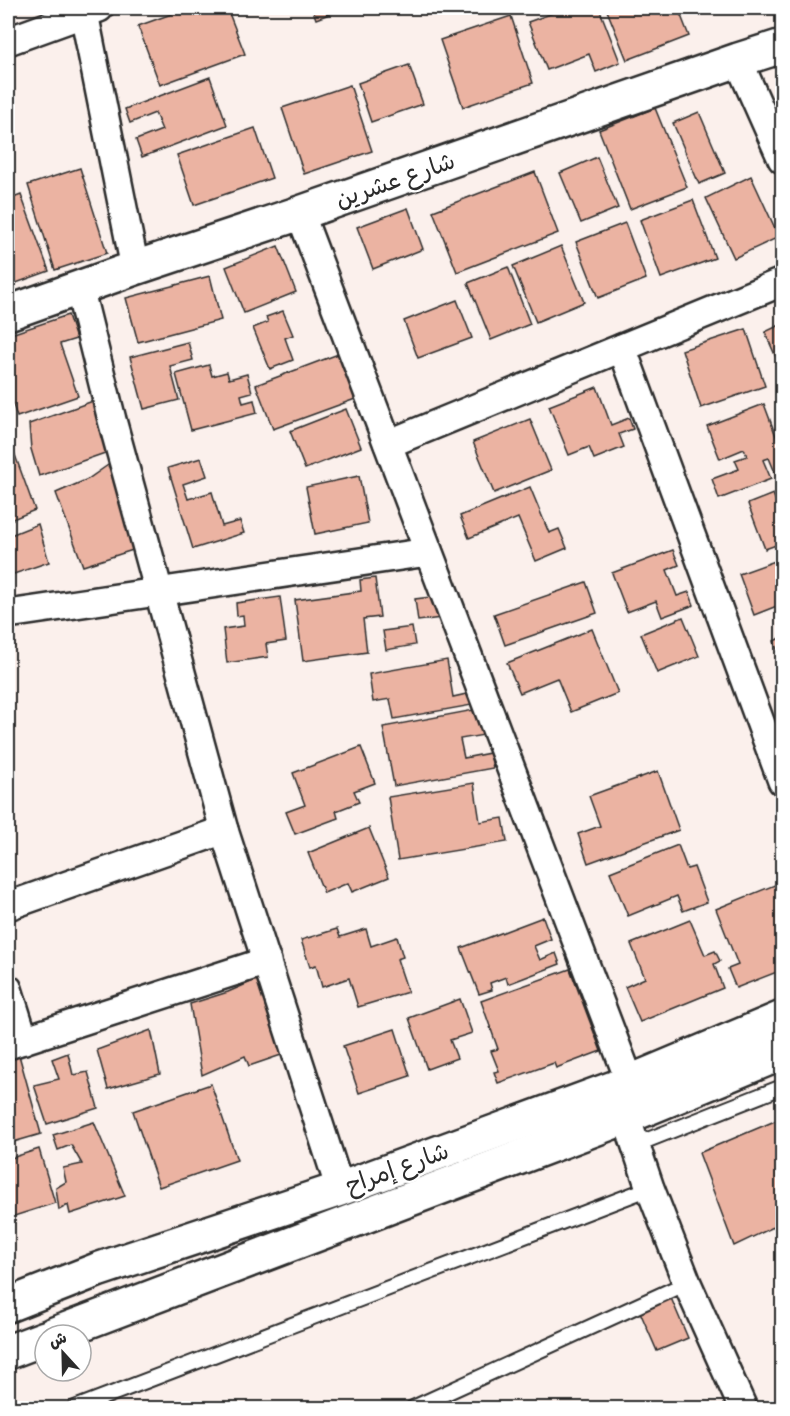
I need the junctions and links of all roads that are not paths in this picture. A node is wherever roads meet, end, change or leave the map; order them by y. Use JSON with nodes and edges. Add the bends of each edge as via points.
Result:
{"nodes":[{"id":1,"x":89,"y":10,"type":"edge"},
{"id":2,"x":8,"y":42,"type":"edge"},
{"id":3,"x":783,"y":46,"type":"edge"},
{"id":4,"x":738,"y":60,"type":"junction"},
{"id":5,"x":783,"y":159,"type":"edge"},
{"id":6,"x":300,"y":213,"type":"junction"},
{"id":7,"x":135,"y":268,"type":"junction"},
{"id":8,"x":783,"y":282,"type":"edge"},
{"id":9,"x":79,"y":287,"type":"junction"},
{"id":10,"x":8,"y":313,"type":"edge"},
{"id":11,"x":622,"y":348,"type":"junction"},
{"id":12,"x":388,"y":444,"type":"junction"},
{"id":13,"x":428,"y":552,"type":"junction"},
{"id":14,"x":159,"y":592,"type":"junction"},
{"id":15,"x":8,"y":614,"type":"edge"},
{"id":16,"x":776,"y":741,"type":"edge"},
{"id":17,"x":783,"y":781,"type":"edge"},
{"id":18,"x":224,"y":830,"type":"junction"},
{"id":19,"x":8,"y":906,"type":"edge"},
{"id":20,"x":267,"y":961,"type":"junction"},
{"id":21,"x":8,"y":989,"type":"edge"},
{"id":22,"x":783,"y":1018,"type":"edge"},
{"id":23,"x":16,"y":1042,"type":"edge"},
{"id":24,"x":783,"y":1053,"type":"edge"},
{"id":25,"x":630,"y":1082,"type":"junction"},
{"id":26,"x":783,"y":1087,"type":"edge"},
{"id":27,"x":631,"y":1131,"type":"junction"},
{"id":28,"x":650,"y":1188,"type":"junction"},
{"id":29,"x":340,"y":1189,"type":"junction"},
{"id":30,"x":687,"y":1283,"type":"junction"},
{"id":31,"x":8,"y":1305,"type":"edge"},
{"id":32,"x":86,"y":1323,"type":"edge"},
{"id":33,"x":33,"y":1343,"type":"edge"},
{"id":34,"x":8,"y":1352,"type":"edge"},
{"id":35,"x":75,"y":1408,"type":"edge"},
{"id":36,"x":413,"y":1408,"type":"edge"},
{"id":37,"x":743,"y":1408,"type":"edge"}],
"edges":[{"from":1,"to":2,"type":"street"},
{"from":1,"to":7,"type":"street"},
{"from":3,"to":4,"type":"main road","name":"شارع عشرين"},
{"from":4,"to":5,"type":"street"},
{"from":4,"to":6,"type":"main road","name":"شارع عشرين"},
{"from":6,"to":7,"type":"main road","name":"شارع عشرين"},
{"from":6,"to":12,"type":"street"},
{"from":7,"to":9,"type":"main road","name":"شارع عشرين"},
{"from":8,"to":11,"type":"street"},
{"from":9,"to":10,"type":"main road","name":"شارع عشرين"},
{"from":9,"to":14,"type":"street"},
{"from":11,"to":12,"type":"street"},
{"from":11,"to":16,"type":"street"},
{"from":12,"to":13,"type":"street"},
{"from":13,"to":14,"type":"street"},
{"from":13,"to":25,"type":"street"},
{"from":14,"to":15,"type":"street"},
{"from":14,"to":18,"type":"street"},
{"from":16,"to":17,"type":"street"},
{"from":18,"to":19,"type":"street"},
{"from":18,"to":20,"type":"street"},
{"from":20,"to":23,"type":"street"},
{"from":20,"to":29,"type":"street"},
{"from":21,"to":23,"type":"street"},
{"from":22,"to":25,"type":"main road","name":"شارع إمراح"},
{"from":24,"to":27,"type":"main road","name":"شارع إمراح"},
{"from":25,"to":29,"type":"main road","name":"شارع إمراح"},
{"from":26,"to":27,"type":"lane"},
{"from":27,"to":28,"type":"street"},
{"from":27,"to":32,"type":"main road","name":"شارع إمراح"},
{"from":28,"to":30,"type":"street"},
{"from":28,"to":35,"type":"lane"},
{"from":29,"to":31,"type":"main road","name":"شارع إمراح","via":[[97,1270]]},
{"from":30,"to":36,"type":"lane"},
{"from":30,"to":37,"type":"street"},
{"from":33,"to":34,"type":"main road"}]}
